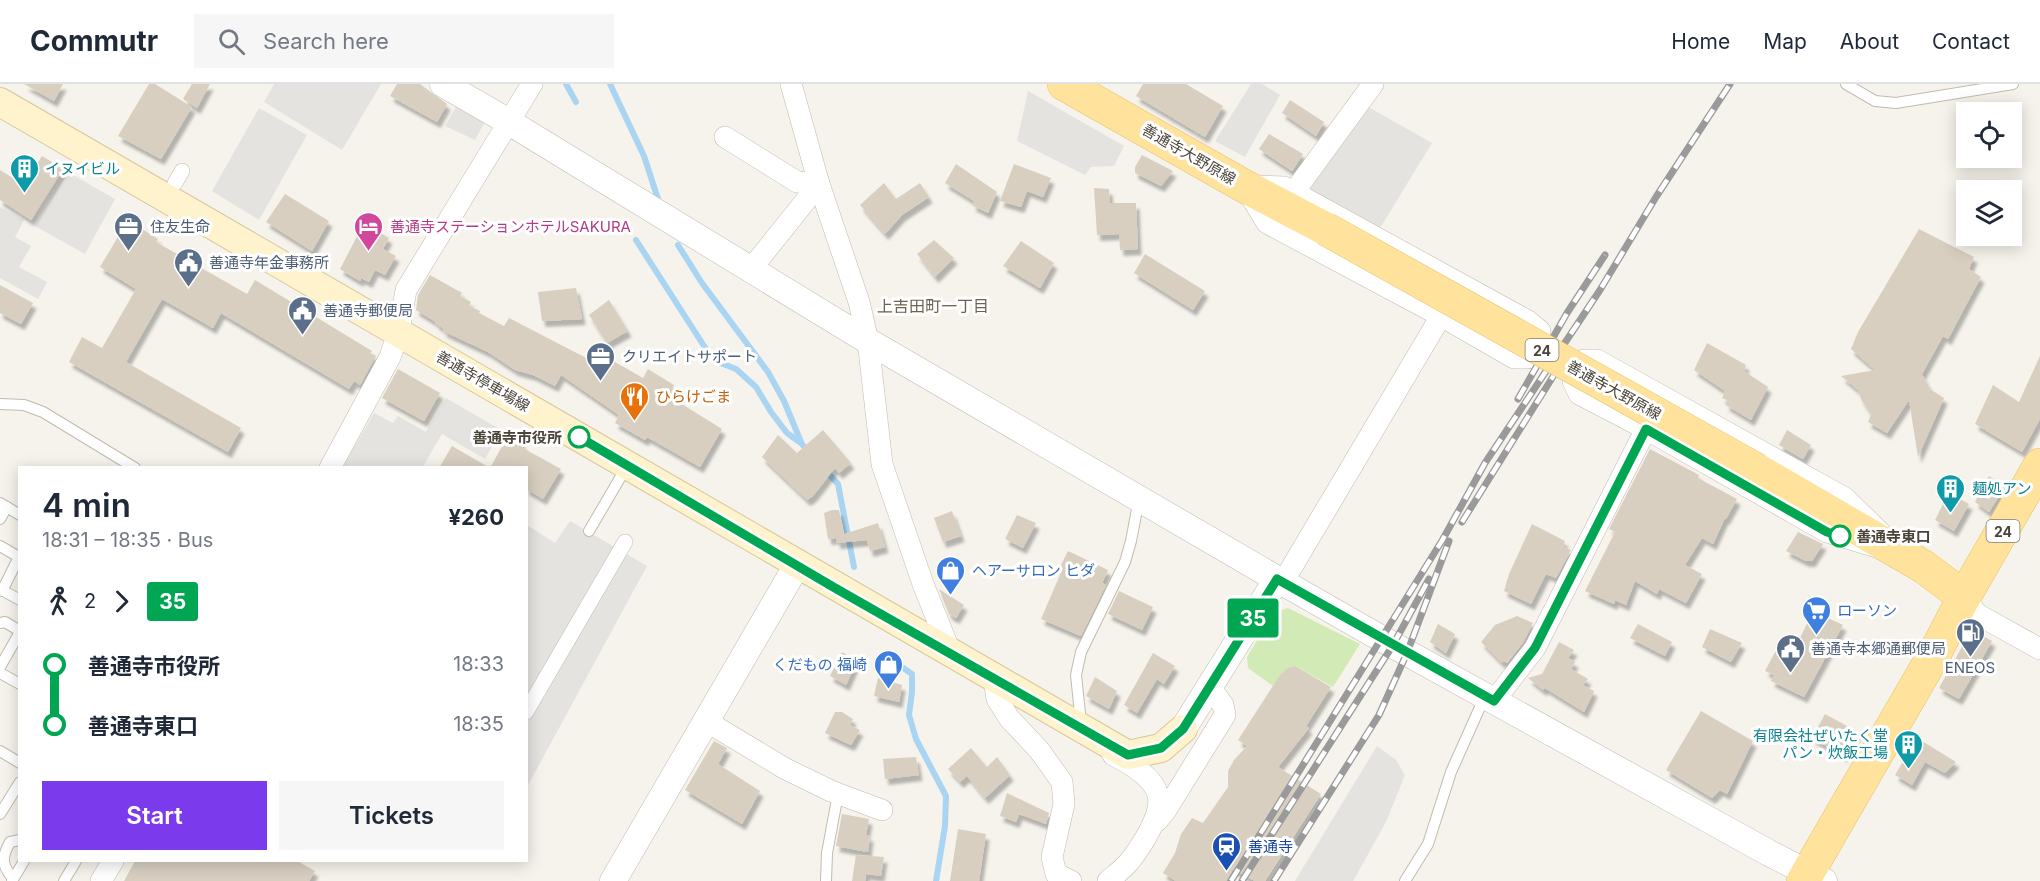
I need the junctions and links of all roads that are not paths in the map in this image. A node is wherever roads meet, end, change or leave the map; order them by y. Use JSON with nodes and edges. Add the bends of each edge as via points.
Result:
{"nodes":[{"id":1,"x":443,"y":84,"type":"edge"},
{"id":2,"x":532,"y":84,"type":"edge"},
{"id":3,"x":791,"y":84,"type":"edge"},
{"id":4,"x":1064,"y":84,"type":"edge"},
{"id":5,"x":1373,"y":84,"type":"edge"},
{"id":6,"x":1846,"y":84,"type":"edge"},
{"id":7,"x":2013,"y":84,"type":"edge"},
{"id":8,"x":0,"y":102,"type":"edge"},
{"id":9,"x":509,"y":122,"type":"junction"},
{"id":10,"x":725,"y":137,"type":"dead end"},
{"id":11,"x":819,"y":184,"type":"junction"},
{"id":12,"x":1245,"y":186,"type":"junction"},
{"id":13,"x":1294,"y":192,"type":"junction"},
{"id":14,"x":751,"y":269,"type":"junction"},
{"id":15,"x":1441,"y":316,"type":"junction"},
{"id":16,"x":399,"y":331,"type":"junction"},
{"id":17,"x":868,"y":341,"type":"junction"},
{"id":18,"x":0,"y":404,"type":"edge"},
{"id":19,"x":1646,"y":429,"type":"junction"},
{"id":20,"x":117,"y":464,"type":"edge"},
{"id":21,"x":2040,"y":465,"type":"edge"},
{"id":22,"x":331,"y":466,"type":"edge"},
{"id":23,"x":627,"y":466,"type":"junction"},
{"id":24,"x":1139,"y":498,"type":"junction"},
{"id":25,"x":3,"y":505,"type":"edge"},
{"id":26,"x":18,"y":514,"type":"edge"},
{"id":27,"x":0,"y":519,"type":"edge"},
{"id":28,"x":589,"y":531,"type":"dead end"},
{"id":29,"x":625,"y":542,"type":"dead end"},
{"id":30,"x":0,"y":546,"type":"edge"},
{"id":31,"x":1903,"y":555,"type":"junction"},
{"id":32,"x":18,"y":556,"type":"edge"},
{"id":33,"x":18,"y":559,"type":"edge"},
{"id":34,"x":797,"y":565,"type":"junction"},
{"id":35,"x":1280,"y":580,"type":"junction"},
{"id":36,"x":1,"y":590,"type":"edge"},
{"id":37,"x":1964,"y":597,"type":"junction"},
{"id":38,"x":18,"y":599,"type":"edge"},
{"id":39,"x":0,"y":623,"type":"edge"},
{"id":40,"x":18,"y":631,"type":"edge"},
{"id":41,"x":18,"y":636,"type":"edge"},
{"id":42,"x":2040,"y":648,"type":"edge"},
{"id":43,"x":951,"y":654,"type":"junction"},
{"id":44,"x":0,"y":667,"type":"edge"},
{"id":45,"x":0,"y":673,"type":"edge"},
{"id":46,"x":994,"y":679,"type":"junction"},
{"id":47,"x":18,"y":683,"type":"edge"},
{"id":48,"x":1210,"y":687,"type":"junction"},
{"id":49,"x":1489,"y":698,"type":"junction"},
{"id":50,"x":1043,"y":707,"type":"junction"},
{"id":51,"x":528,"y":709,"type":"edge"},
{"id":52,"x":706,"y":721,"type":"junction"},
{"id":53,"x":1183,"y":729,"type":"joint"},
{"id":54,"x":1089,"y":734,"type":"junction"},
{"id":55,"x":1025,"y":735,"type":"junction"},
{"id":56,"x":0,"y":751,"type":"edge"},
{"id":57,"x":18,"y":762,"type":"edge"},
{"id":58,"x":18,"y":785,"type":"edge"},
{"id":59,"x":838,"y":794,"type":"junction"},
{"id":60,"x":882,"y":810,"type":"dead end"},
{"id":61,"x":0,"y":814,"type":"edge"},
{"id":62,"x":1154,"y":824,"type":"junction"},
{"id":63,"x":18,"y":840,"type":"edge"},
{"id":64,"x":23,"y":862,"type":"edge"},
{"id":65,"x":75,"y":862,"type":"edge"},
{"id":66,"x":112,"y":862,"type":"edge"},
{"id":67,"x":1812,"y":878,"type":"edge"},
{"id":68,"x":1060,"y":879,"type":"edge"},
{"id":69,"x":13,"y":880,"type":"edge"},
{"id":70,"x":64,"y":881,"type":"edge"},
{"id":71,"x":101,"y":881,"type":"edge"},
{"id":72,"x":613,"y":881,"type":"edge"},
{"id":73,"x":826,"y":881,"type":"edge"},
{"id":74,"x":1108,"y":881,"type":"edge"},
{"id":75,"x":1405,"y":881,"type":"edge"}],
"edges":[{"from":1,"to":9,"type":"street"},
{"from":2,"to":9,"type":"street"},
{"from":3,"to":11,"type":"street"},
{"from":4,"to":12,"type":"main road","name":"善通寺大野原線","number":"24"},
{"from":5,"to":13,"type":"street"},
{"from":6,"to":7,"type":"lane","via":[[1875,100],[1896,103]]},
{"from":8,"to":16,"type":"main road","name":"善通寺停車場線"},
{"from":9,"to":14,"type":"street"},
{"from":9,"to":16,"type":"street","via":[[406,290]]},
{"from":10,"to":11,"type":"street","via":[[797,182]]},
{"from":11,"to":14,"type":"street"},
{"from":11,"to":17,"type":"street","via":[[859,302]]},
{"from":12,"to":13,"type":"street","via":[[1284,187]]},
{"from":12,"to":15,"type":"street","via":[[1267,223]]},
{"from":12,"to":31,"type":"main road","name":"善通寺大野原線","number":"24","bridge":true},
{"from":13,"to":15,"type":"street","via":[[1528,321],[1539,331],[1528,358],[1514,358]]},
{"from":14,"to":17,"type":"street"},
{"from":15,"to":35,"type":"street"},
{"from":16,"to":22,"type":"street","via":[[390,357]]},
{"from":16,"to":23,"type":"main road","name":"善通寺停車場線"},
{"from":17,"to":24,"type":"street"},
{"from":17,"to":43,"type":"street","via":[[882,464]]},
{"from":18,"to":20,"type":"lane","via":[[24,405],[43,412]]},
{"from":19,"to":31,"type":"street","via":[[1827,532]]},
{"from":19,"to":31,"type":"street","via":[[1579,394],[1574,381],[1584,360],[1597,360],[1845,498]]},
{"from":19,"to":49,"type":"street","via":[[1535,648]]},
{"from":21,"to":37,"type":"main road","number":"24"},
{"from":23,"to":28,"type":"lane"},
{"from":23,"to":34,"type":"main road","name":"善通寺停車場線"},
{"from":24,"to":35,"type":"street"},
{"from":24,"to":54,"type":"lane","via":[[1125,562],[1081,652],[1076,675]]},
{"from":25,"to":26,"type":"lane"},
{"from":25,"to":27,"type":"lane"},
{"from":29,"to":51,"type":"street"},
{"from":30,"to":32,"type":"lane"},
{"from":31,"to":37,"type":"main road","name":"善通寺大野原線","number":"24"},
{"from":33,"to":36,"type":"lane"},
{"from":34,"to":43,"type":"main road","name":"善通寺停車場線"},
{"from":34,"to":52,"type":"street"},
{"from":35,"to":48,"type":"street"},
{"from":35,"to":49,"type":"street"},
{"from":36,"to":38,"type":"lane"},
{"from":37,"to":42,"type":"street","via":[[1977,614]]},
{"from":37,"to":67,"type":"main road"},
{"from":39,"to":40,"type":"lane"},
{"from":41,"to":44,"type":"lane"},
{"from":43,"to":46,"type":"main road","name":"善通寺停車場線"},
{"from":45,"to":47,"type":"lane"},
{"from":46,"to":50,"type":"main road","name":"善通寺停車場線"},
{"from":46,"to":55,"type":"street","via":[[997,699]]},
{"from":48,"to":53,"type":"street"},
{"from":48,"to":62,"type":"street","via":[[1225,715],[1167,810]]},
{"from":49,"to":67,"type":"street"},
{"from":49,"to":75,"type":"lane","via":[[1451,772],[1428,844]]},
{"from":50,"to":54,"type":"main road","name":"善通寺停車場線"},
{"from":50,"to":55,"type":"street","via":[[1026,718]]},
{"from":52,"to":59,"type":"street","via":[[784,768]]},
{"from":52,"to":72,"type":"street"},
{"from":53,"to":54,"type":"main road","name":"善通寺停車場線","via":[[1161,748],[1128,755]]},
{"from":54,"to":62,"type":"street","via":[[1105,751],[1139,769],[1156,789],[1158,809]]},
{"from":55,"to":68,"type":"street","via":[[1062,782],[1064,804],[1052,856]]},
{"from":56,"to":57,"type":"lane"},
{"from":58,"to":61,"type":"lane"},
{"from":59,"to":60,"type":"street"},
{"from":59,"to":73,"type":"lane"},
{"from":62,"to":74,"type":"street","via":[[1128,863]]},
{"from":63,"to":69,"type":"lane","via":[[10,842],[3,854],[3,863]]},
{"from":64,"to":69,"type":"lane"},
{"from":65,"to":70,"type":"lane"},
{"from":66,"to":71,"type":"street"}]}
